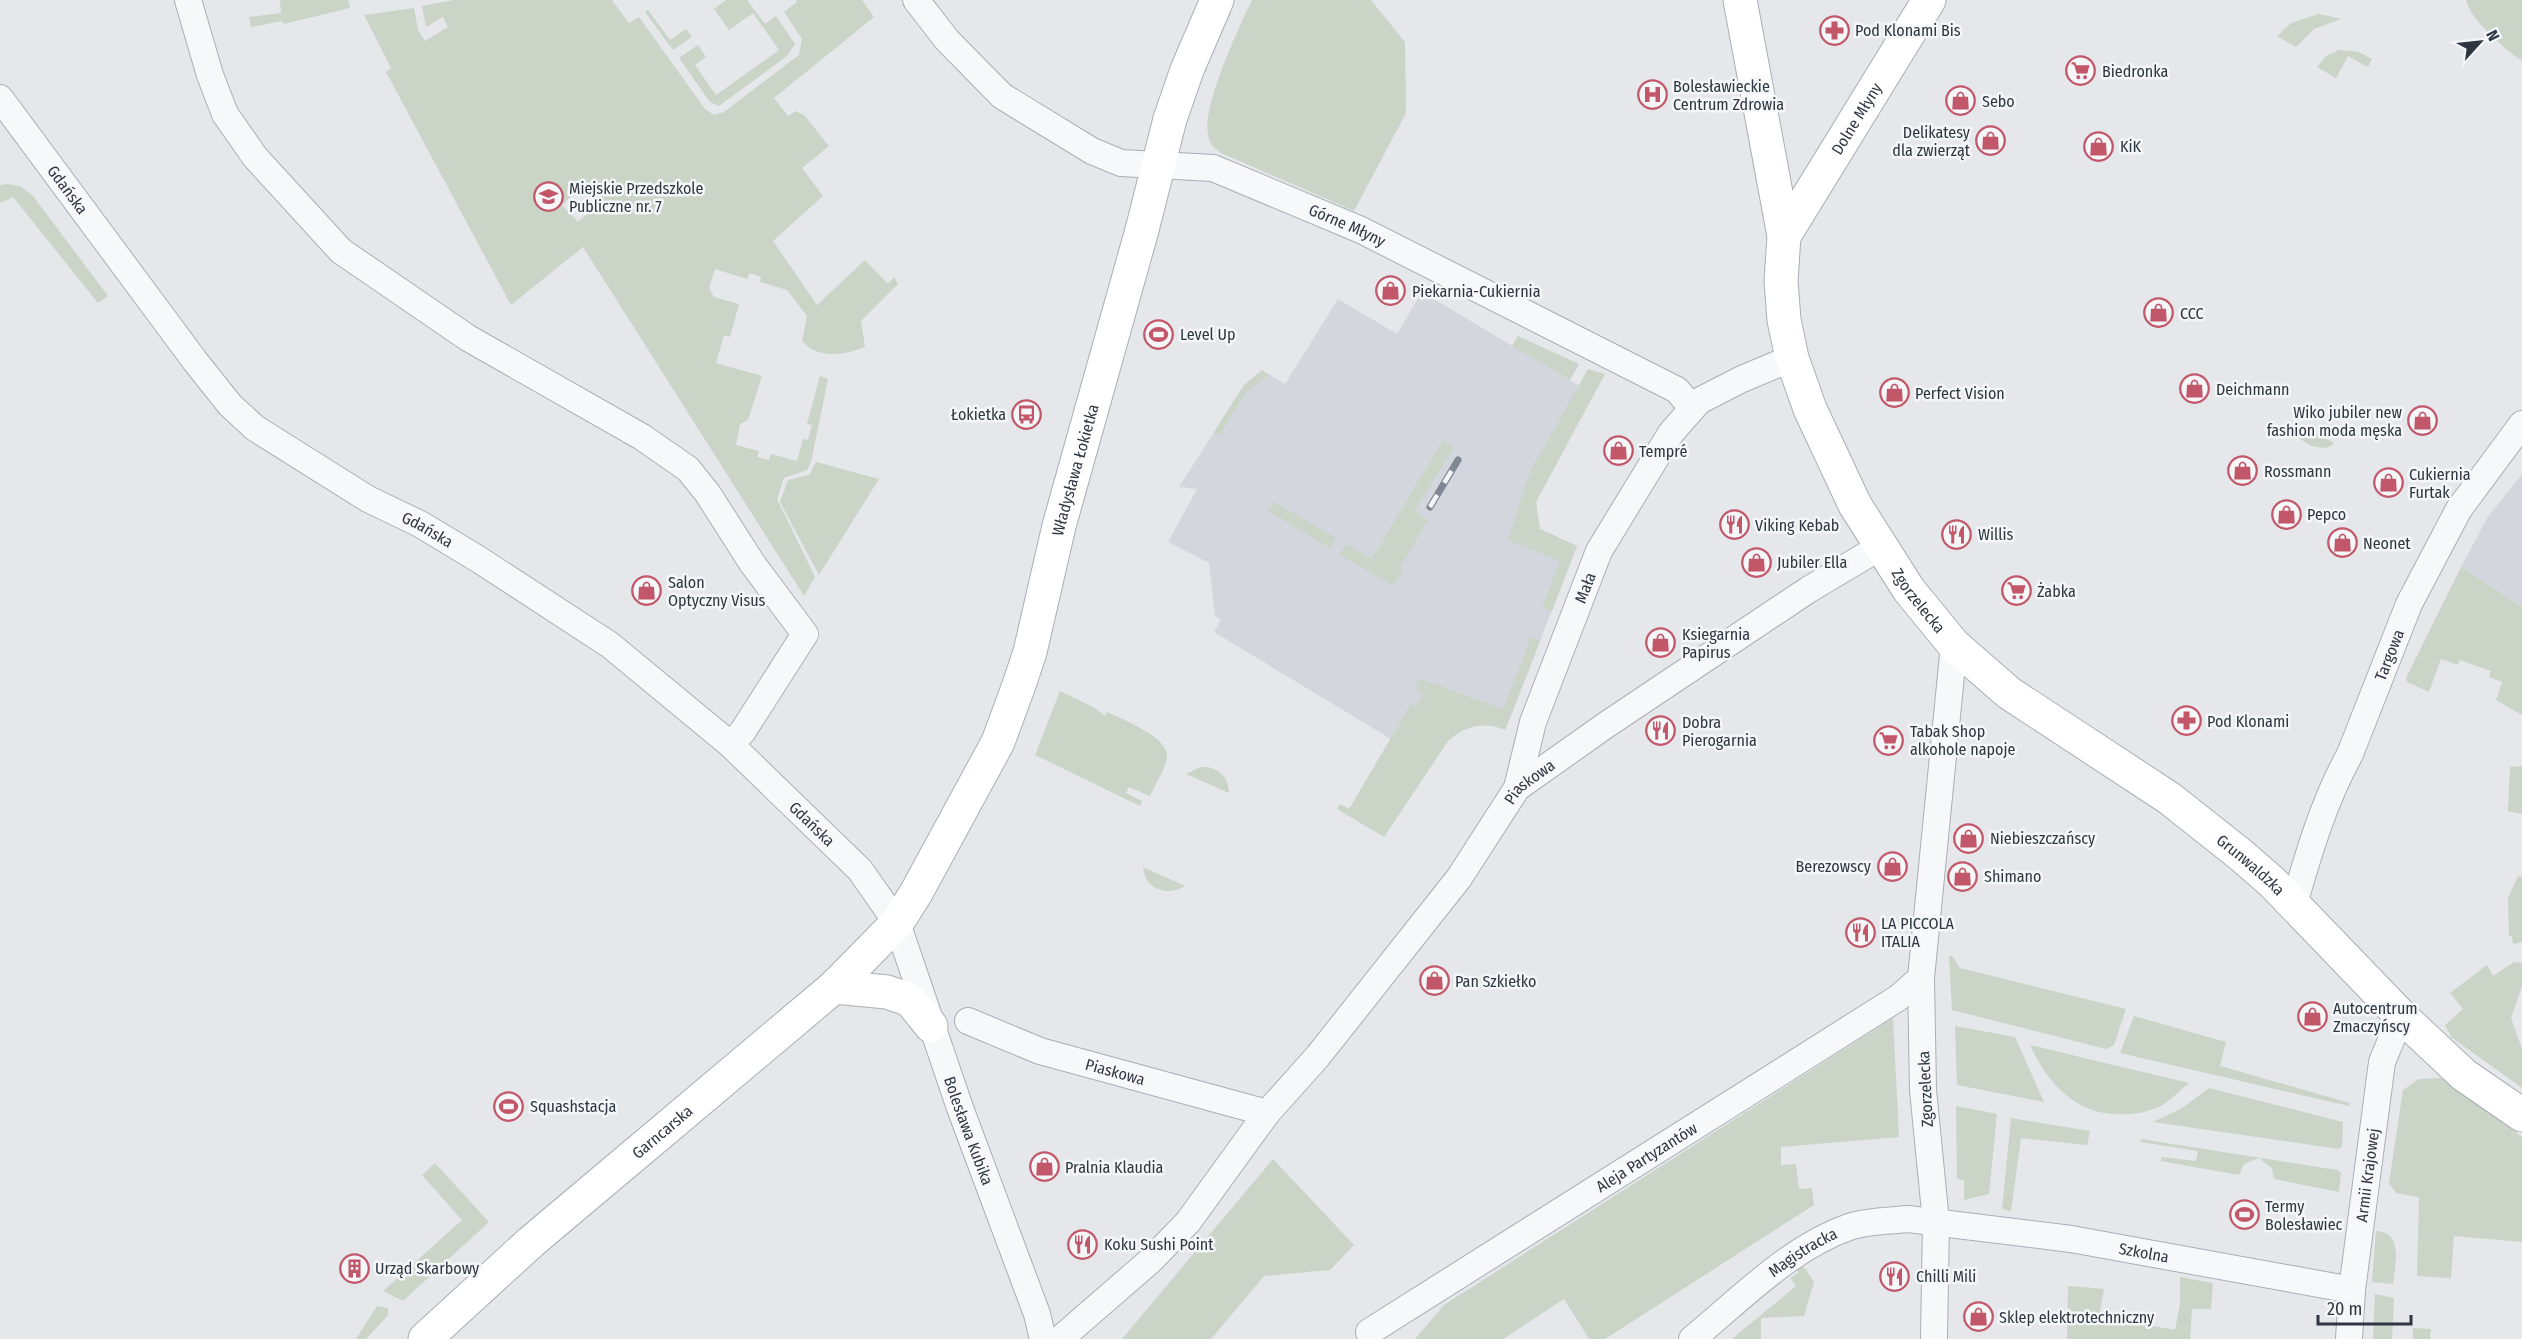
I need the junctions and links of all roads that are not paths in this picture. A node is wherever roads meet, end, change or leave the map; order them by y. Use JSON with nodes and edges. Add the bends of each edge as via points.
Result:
{"nodes":[{"id":1,"x":188,"y":0,"type":"edge"},
{"id":2,"x":916,"y":0,"type":"edge"},
{"id":3,"x":1217,"y":0,"type":"edge"},
{"id":4,"x":1740,"y":0,"type":"edge"},
{"id":5,"x":1929,"y":0,"type":"edge"},
{"id":6,"x":0,"y":98,"type":"edge"},
{"id":7,"x":1156,"y":166,"type":"junction"},
{"id":8,"x":1784,"y":236,"type":"junction"},
{"id":9,"x":1792,"y":358,"type":"junction"},
{"id":10,"x":1692,"y":408,"type":"junction"},
{"id":11,"x":2522,"y":424,"type":"edge"},
{"id":12,"x":1880,"y":548,"type":"junction"},
{"id":13,"x":1954,"y":645,"type":"junction"},
{"id":14,"x":731,"y":745,"type":"junction"},
{"id":15,"x":1517,"y":789,"type":"junction"},
{"id":16,"x":2294,"y":904,"type":"junction"},
{"id":17,"x":897,"y":923,"type":"junction"},
{"id":18,"x":1921,"y":978,"type":"junction"},
{"id":19,"x":834,"y":987,"type":"junction"},
{"id":20,"x":2401,"y":1016,"type":"junction"},
{"id":21,"x":968,"y":1021,"type":"dead end"},
{"id":22,"x":931,"y":1026,"type":"junction"},
{"id":23,"x":1267,"y":1113,"type":"junction"},
{"id":24,"x":2522,"y":1115,"type":"edge"},
{"id":25,"x":1936,"y":1222,"type":"junction"},
{"id":26,"x":2352,"y":1290,"type":"junction"},
{"id":27,"x":1369,"y":1332,"type":"dead end"},
{"id":28,"x":441,"y":1333,"type":"edge"},
{"id":29,"x":1043,"y":1339,"type":"edge"},
{"id":30,"x":1060,"y":1339,"type":"edge"},
{"id":31,"x":1692,"y":1339,"type":"edge"},
{"id":32,"x":1934,"y":1339,"type":"edge"},
{"id":33,"x":2349,"y":1339,"type":"edge"}],
"edges":[{"from":1,"to":14,"type":"street","via":[[225,114],[255,157],[341,251],[468,338],[642,437],[688,469],[708,494],[752,563],[805,634]]},
{"from":2,"to":7,"type":"street","name":"Górne Młyny","via":[[947,40],[1002,96],[1092,151],[1121,163]]},
{"from":3,"to":7,"type":"street","name":"Władysława Łokietka","via":[[1187,70]]},
{"from":4,"to":8,"type":"street","name":"Zgorzelecka"},
{"from":5,"to":8,"type":"street","name":"Dolne Młyny"},
{"from":6,"to":14,"type":"street","name":"Gdańska","via":[[195,361],[230,405],[255,428],[368,499],[469,553],[581,624],[642,669]]},
{"from":7,"to":10,"type":"street","name":"Górne Młyny","via":[[1213,168],[1361,230],[1677,390]]},
{"from":7,"to":17,"type":"street","name":"Władysława Łokietka","via":[[1019,686],[998,742]]},
{"from":8,"to":9,"type":"street","name":"Zgorzelecka","via":[[1781,281]]},
{"from":9,"to":10,"type":"street","via":[[1742,379]]},
{"from":9,"to":12,"type":"street","name":"Zgorzelecka","via":[[1833,460]]},
{"from":10,"to":15,"type":"street","name":"Mała","via":[[1671,433],[1599,551],[1533,722]]},
{"from":11,"to":16,"type":"street","name":"Targowa","via":[[2459,509],[2409,604],[2314,837]]},
{"from":12,"to":13,"type":"street","name":"Zgorzelecka"},
{"from":12,"to":15,"type":"street","name":"Piaskowa","via":[[1808,590]]},
{"from":13,"to":16,"type":"street","name":"Grunwaldzka","via":[[2008,693],[2211,829]]},
{"from":13,"to":18,"type":"street","name":"Zgorzelecka"},
{"from":14,"to":17,"type":"street","name":"Gdańska","via":[[860,870]]},
{"from":15,"to":23,"type":"street","name":"Piaskowa","via":[[1459,878],[1318,1056]]},
{"from":16,"to":20,"type":"street","name":"Grunwaldzka"},
{"from":17,"to":19,"type":"street","name":"Garncarska"},
{"from":17,"to":22,"type":"street","name":"Bolesława Kubika"},
{"from":18,"to":25,"type":"street","name":"Zgorzelecka","via":[[1923,1090]]},
{"from":18,"to":27,"type":"street","name":"Aleja Partyzantów","via":[[1898,998]]},
{"from":19,"to":22,"type":"street","via":[[887,992],[910,1000]]},
{"from":19,"to":28,"type":"street","name":"Garncarska","via":[[521,1250]]},
{"from":20,"to":24,"type":"street","name":"Grunwaldzka","via":[[2464,1075]]},
{"from":20,"to":26,"type":"street","name":"Armii Krajowej","via":[[2382,1062]]},
{"from":21,"to":23,"type":"street","name":"Piaskowa","via":[[1040,1051]]},
{"from":22,"to":29,"type":"street","name":"Bolesława Kubika"},
{"from":23,"to":30,"type":"street","name":"Piaskowa","via":[[1188,1222]]},
{"from":25,"to":26,"type":"street","name":"Szkolna","via":[[2071,1239]]},
{"from":25,"to":31,"type":"street","name":"Magistracka","via":[[1886,1221],[1851,1226],[1825,1237],[1800,1252]]},
{"from":25,"to":32,"type":"street","name":"Zgorzelecka"},
{"from":26,"to":33,"type":"street","name":"Armii Krajowej"}]}
